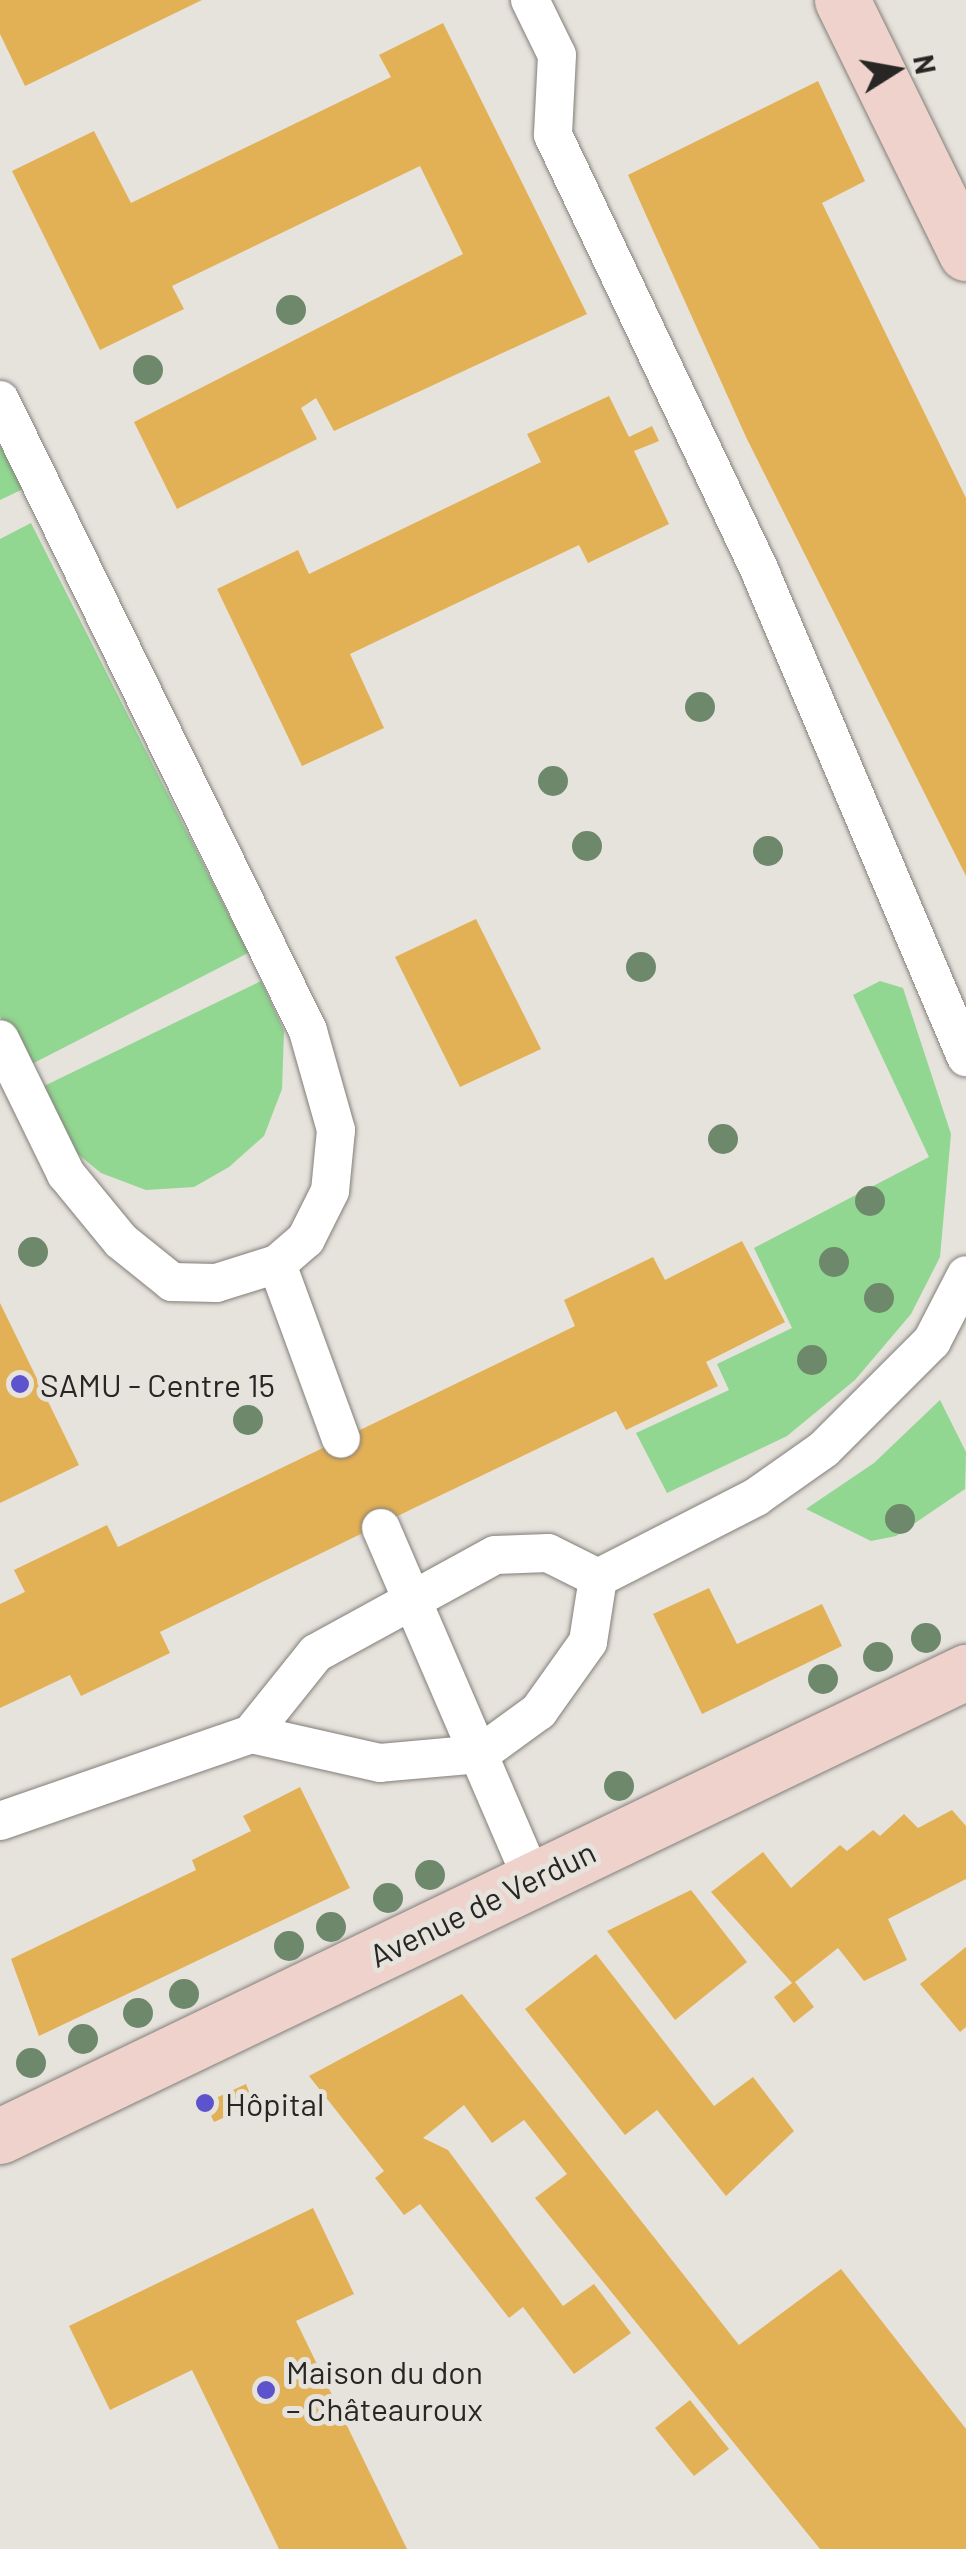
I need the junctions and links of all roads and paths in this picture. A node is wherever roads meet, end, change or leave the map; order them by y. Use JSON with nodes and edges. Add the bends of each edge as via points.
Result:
{"nodes":[{"id":1,"x":530,"y":0,"type":"edge"},
{"id":2,"x":842,"y":0,"type":"edge"},
{"id":3,"x":966,"y":252,"type":"edge"},
{"id":4,"x":0,"y":400,"type":"edge"},
{"id":5,"x":0,"y":1039,"type":"edge"},
{"id":6,"x":966,"y":1057,"type":"edge"},
{"id":7,"x":277,"y":1264,"type":"junction"},
{"id":8,"x":966,"y":1275,"type":"edge"},
{"id":9,"x":342,"y":1439,"type":"dead end"},
{"id":10,"x":381,"y":1528,"type":"dead end"},
{"id":11,"x":598,"y":1578,"type":"junction"},
{"id":12,"x":412,"y":1598,"type":"junction"},
{"id":13,"x":966,"y":1672,"type":"edge"},
{"id":14,"x":250,"y":1734,"type":"junction"},
{"id":15,"x":480,"y":1754,"type":"junction"},
{"id":16,"x":0,"y":1820,"type":"edge"},
{"id":17,"x":532,"y":1878,"type":"junction"},
{"id":18,"x":0,"y":2136,"type":"edge"}],
"edges":[{"from":1,"to":6,"type":"lane","via":[[557,56],[552,135],[761,574]]},
{"from":2,"to":3,"type":"main road"},
{"from":4,"to":7,"type":"lane","via":[[308,1031],[336,1130],[330,1191],[306,1239]]},
{"from":5,"to":7,"type":"lane","via":[[66,1174],[159,1272],[172,1282],[216,1282]]},
{"from":7,"to":9,"type":"lane"},
{"from":8,"to":11,"type":"lane","via":[[932,1341],[824,1449],[756,1497]]},
{"from":10,"to":12,"type":"lane"},
{"from":11,"to":12,"type":"lane","via":[[548,1553],[495,1556]]},
{"from":11,"to":15,"type":"lane","via":[[588,1642],[539,1711]]},
{"from":12,"to":14,"type":"lane","via":[[316,1653]]},
{"from":12,"to":15,"type":"lane"},
{"from":13,"to":17,"type":"main road","name":"Avenue de Verdun"},
{"from":14,"to":15,"type":"lane","via":[[380,1763]]},
{"from":14,"to":16,"type":"lane"},
{"from":15,"to":17,"type":"lane"},
{"from":17,"to":18,"type":"main road","name":"Avenue de Verdun"}]}
